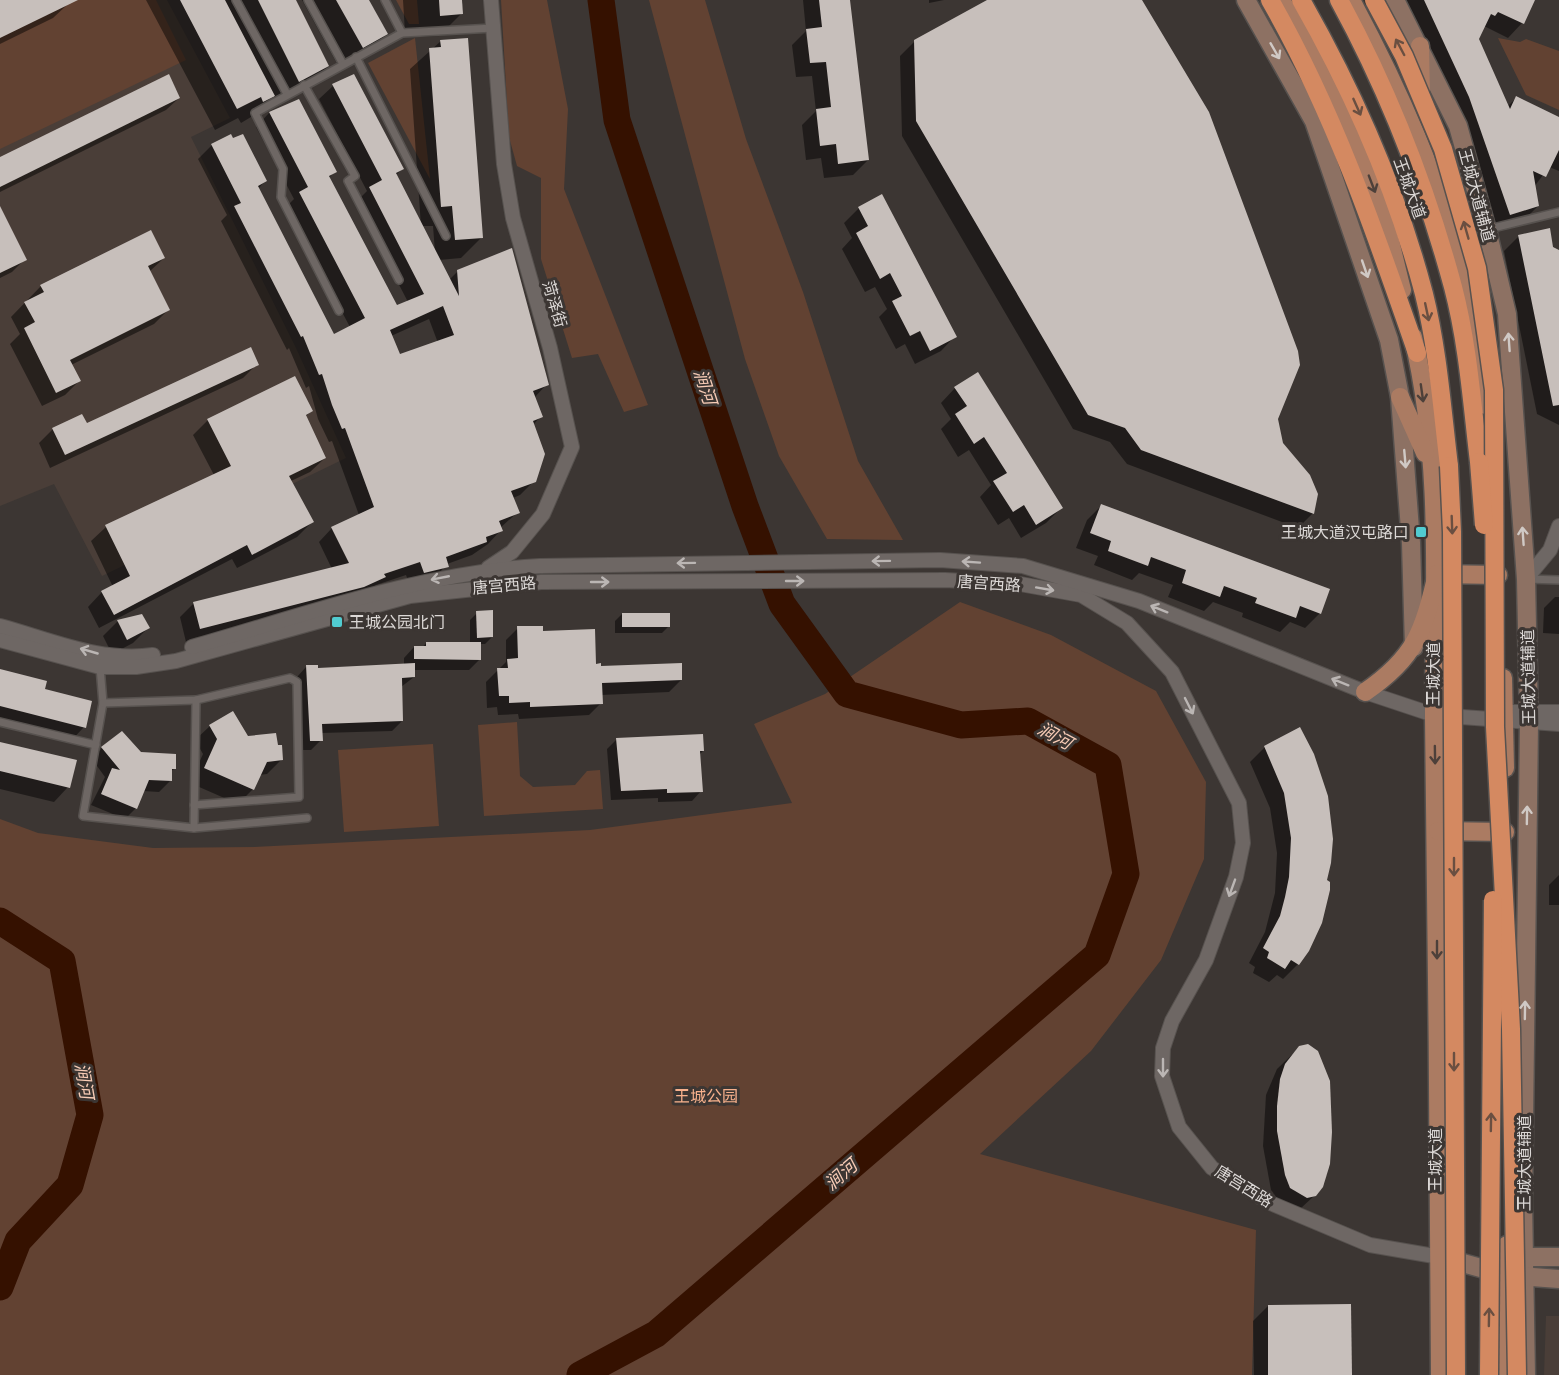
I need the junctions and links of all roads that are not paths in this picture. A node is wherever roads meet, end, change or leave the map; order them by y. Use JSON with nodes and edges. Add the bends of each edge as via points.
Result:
{"nodes":[{"id":1,"x":236,"y":0,"type":"edge"},
{"id":2,"x":308,"y":0,"type":"edge"},
{"id":3,"x":385,"y":0,"type":"edge"},
{"id":4,"x":491,"y":0,"type":"edge"},
{"id":5,"x":1246,"y":0,"type":"edge"},
{"id":6,"x":1270,"y":0,"type":"edge"},
{"id":7,"x":1281,"y":0,"type":"edge"},
{"id":8,"x":1301,"y":0,"type":"edge"},
{"id":9,"x":1339,"y":0,"type":"edge"},
{"id":10,"x":1351,"y":0,"type":"edge"},
{"id":11,"x":1374,"y":0,"type":"edge"},
{"id":12,"x":1395,"y":0,"type":"edge"},
{"id":13,"x":493,"y":28,"type":"junction"},
{"id":14,"x":402,"y":33,"type":"junction"},
{"id":15,"x":1420,"y":46,"type":"junction"},
{"id":16,"x":356,"y":57,"type":"junction"},
{"id":17,"x":343,"y":64,"type":"junction"},
{"id":18,"x":304,"y":85,"type":"junction"},
{"id":19,"x":287,"y":94,"type":"junction"},
{"id":20,"x":1423,"y":157,"type":"junction"},
{"id":21,"x":1559,"y":212,"type":"edge"},
{"id":22,"x":1487,"y":230,"type":"junction"},
{"id":23,"x":446,"y":236,"type":"dead end"},
{"id":24,"x":399,"y":280,"type":"dead end"},
{"id":25,"x":339,"y":311,"type":"dead end"},
{"id":26,"x":1417,"y":353,"type":"junction"},
{"id":27,"x":1400,"y":397,"type":"junction"},
{"id":28,"x":1433,"y":472,"type":"junction"},
{"id":29,"x":1559,"y":526,"type":"edge"},
{"id":30,"x":485,"y":569,"type":"junction"},
{"id":31,"x":1437,"y":574,"type":"junction"},
{"id":32,"x":1498,"y":575,"type":"junction"},
{"id":33,"x":1526,"y":579,"type":"junction"},
{"id":34,"x":1559,"y":580,"type":"edge"},
{"id":35,"x":484,"y":587,"type":"junction"},
{"id":36,"x":0,"y":626,"type":"edge"},
{"id":37,"x":0,"y":640,"type":"edge"},
{"id":38,"x":1414,"y":648,"type":"junction"},
{"id":39,"x":100,"y":667,"type":"junction"},
{"id":40,"x":1365,"y":692,"type":"junction"},
{"id":41,"x":196,"y":700,"type":"junction"},
{"id":42,"x":104,"y":703,"type":"junction"},
{"id":43,"x":1559,"y":712,"type":"edge"},
{"id":44,"x":1434,"y":715,"type":"junction"},
{"id":45,"x":1528,"y":718,"type":"junction"},
{"id":46,"x":1501,"y":720,"type":"junction"},
{"id":47,"x":0,"y":722,"type":"edge"},
{"id":48,"x":1559,"y":724,"type":"edge"},
{"id":49,"x":96,"y":745,"type":"junction"},
{"id":50,"x":194,"y":805,"type":"junction"},
{"id":51,"x":307,"y":818,"type":"dead end"},
{"id":52,"x":194,"y":828,"type":"junction"},
{"id":53,"x":1437,"y":831,"type":"junction"},
{"id":54,"x":1505,"y":832,"type":"junction"},
{"id":55,"x":1506,"y":1116,"type":"junction"},
{"id":56,"x":1523,"y":1201,"type":"junction"},
{"id":57,"x":1440,"y":1257,"type":"junction"},
{"id":58,"x":1559,"y":1257,"type":"edge"},
{"id":59,"x":1512,"y":1263,"type":"junction"},
{"id":60,"x":1526,"y":1279,"type":"junction"},
{"id":61,"x":1559,"y":1279,"type":"edge"},
{"id":62,"x":1440,"y":1375,"type":"edge"},
{"id":63,"x":1456,"y":1375,"type":"edge"},
{"id":64,"x":1489,"y":1375,"type":"edge"},
{"id":65,"x":1505,"y":1375,"type":"edge"},
{"id":66,"x":1517,"y":1375,"type":"edge"},
{"id":67,"x":1526,"y":1375,"type":"edge"}],
"edges":[{"from":1,"to":19,"type":"lane"},
{"from":2,"to":17,"type":"lane"},
{"from":3,"to":14,"type":"lane"},
{"from":4,"to":13,"type":"street","name":"菏泽街"},
{"from":5,"to":27,"type":"main road","one_way":true,"via":[[1314,121],[1389,340]]},
{"from":6,"to":26,"type":"highway","via":[[1339,137]]},
{"from":7,"to":26,"type":"main road","one_way":true,"via":[[1341,114],[1372,184],[1387,227]]},
{"from":8,"to":63,"type":"highway","name":"王城大道","one_way":true,"bridge":true,"via":[[1359,109],[1424,294],[1449,466]]},
{"from":9,"to":46,"type":"highway","name":"王城大道","bridge":true,"via":[[1393,110],[1453,289],[1479,462]]},
{"from":10,"to":20,"type":"main road","via":[[1383,60]]},
{"from":46,"to":11,"type":"highway","one_way":true,"bridge":true,"via":[[1494,390],[1477,268],[1443,149],[1404,56]]},
{"from":12,"to":15,"type":"main road","name":"王城大道辅道"},
{"from":13,"to":14,"type":"lane"},
{"from":13,"to":30,"type":"street","name":"菏泽街","via":[[504,164],[513,218],[550,348],[572,447],[543,514],[513,552]]},
{"from":14,"to":16,"type":"lane"},
{"from":15,"to":20,"type":"main road"},
{"from":15,"to":22,"type":"main road","name":"王城大道辅道","via":[[1458,126]]},
{"from":16,"to":17,"type":"lane"},
{"from":16,"to":23,"type":"lane"},
{"from":17,"to":18,"type":"lane"},
{"from":18,"to":19,"type":"lane"},
{"from":18,"to":24,"type":"lane","via":[[355,176],[348,181]]},
{"from":19,"to":25,"type":"lane","via":[[255,113],[283,169],[281,197]]},
{"from":20,"to":32,"type":"main road","via":[[1465,275],[1485,390]]},
{"from":21,"to":22,"type":"lane"},
{"from":33,"to":22,"type":"main road","name":"王城大道辅道","one_way":true,"via":[[1507,314]]},
{"from":26,"to":28,"type":"main road","one_way":true},
{"from":27,"to":28,"type":"main road"},
{"from":27,"to":38,"type":"main road","one_way":true},
{"from":28,"to":31,"type":"main road"},
{"from":29,"to":33,"type":"street","via":[[1550,550]]},
{"from":30,"to":35,"type":"street"},
{"from":30,"to":36,"type":"street","name":"唐宫西路","one_way":true,"via":[[405,585],[176,652],[138,658],[105,655]]},
{"from":40,"to":30,"type":"street","name":"唐宫西路","one_way":true,"via":[[1120,595],[1023,566],[940,560]]},
{"from":31,"to":32,"type":"main road"},
{"from":31,"to":38,"type":"main road"},
{"from":31,"to":44,"type":"main road"},
{"from":32,"to":46,"type":"main road"},
{"from":33,"to":34,"type":"lane"},
{"from":33,"to":45,"type":"main road","name":"王城大道辅道"},
{"from":35,"to":39,"type":"street","name":"唐宫西路","via":[[410,596],[176,661]]},
{"from":35,"to":57,"type":"street","name":"唐宫西路","one_way":true,"via":[[541,582],[945,580],[1020,584],[1081,595],[1127,623],[1172,672],[1239,803],[1243,843],[1236,876],[1206,960],[1172,1021],[1163,1047],[1162,1076],[1179,1127],[1212,1168],[1268,1202],[1370,1245]]},
{"from":37,"to":39,"type":"street","name":"唐宫西路"},
{"from":38,"to":40,"type":"main road","via":[[1390,675]]},
{"from":39,"to":42,"type":"lane"},
{"from":40,"to":44,"type":"street","name":"唐宫西路"},
{"from":41,"to":42,"type":"lane"},
{"from":41,"to":50,"type":"lane"},
{"from":41,"to":50,"type":"lane","via":[[290,678],[297,682],[299,797]]},
{"from":42,"to":49,"type":"lane"},
{"from":43,"to":45,"type":"street"},
{"from":44,"to":46,"type":"street"},
{"from":44,"to":53,"type":"main road","one_way":true},
{"from":45,"to":46,"type":"street"},
{"from":45,"to":48,"type":"street"},
{"from":56,"to":45,"type":"main road","name":"王城大道辅道","one_way":true},
{"from":46,"to":54,"type":"main road"},
{"from":64,"to":46,"type":"highway","name":"王城大道","one_way":true,"bridge":true},
{"from":46,"to":66,"type":"highway","bridge":true},
{"from":47,"to":49,"type":"lane"},
{"from":49,"to":52,"type":"lane","via":[[83,816]]},
{"from":50,"to":52,"type":"lane"},
{"from":51,"to":52,"type":"lane"},
{"from":53,"to":54,"type":"main road"},
{"from":53,"to":57,"type":"main road","one_way":true},
{"from":54,"to":55,"type":"main road"},
{"from":55,"to":56,"type":"main road"},
{"from":55,"to":59,"type":"main road"},
{"from":56,"to":59,"type":"main road","name":"王城大道辅道"},
{"from":57,"to":59,"type":"main road","name":"唐宫西路"},
{"from":57,"to":62,"type":"main road"},
{"from":58,"to":59,"type":"main road","name":"唐宫西路"},
{"from":59,"to":60,"type":"main road","name":"唐宫西路"},
{"from":59,"to":65,"type":"main road"},
{"from":60,"to":61,"type":"main road","name":"唐宫西路"},
{"from":60,"to":67,"type":"main road"}]}
